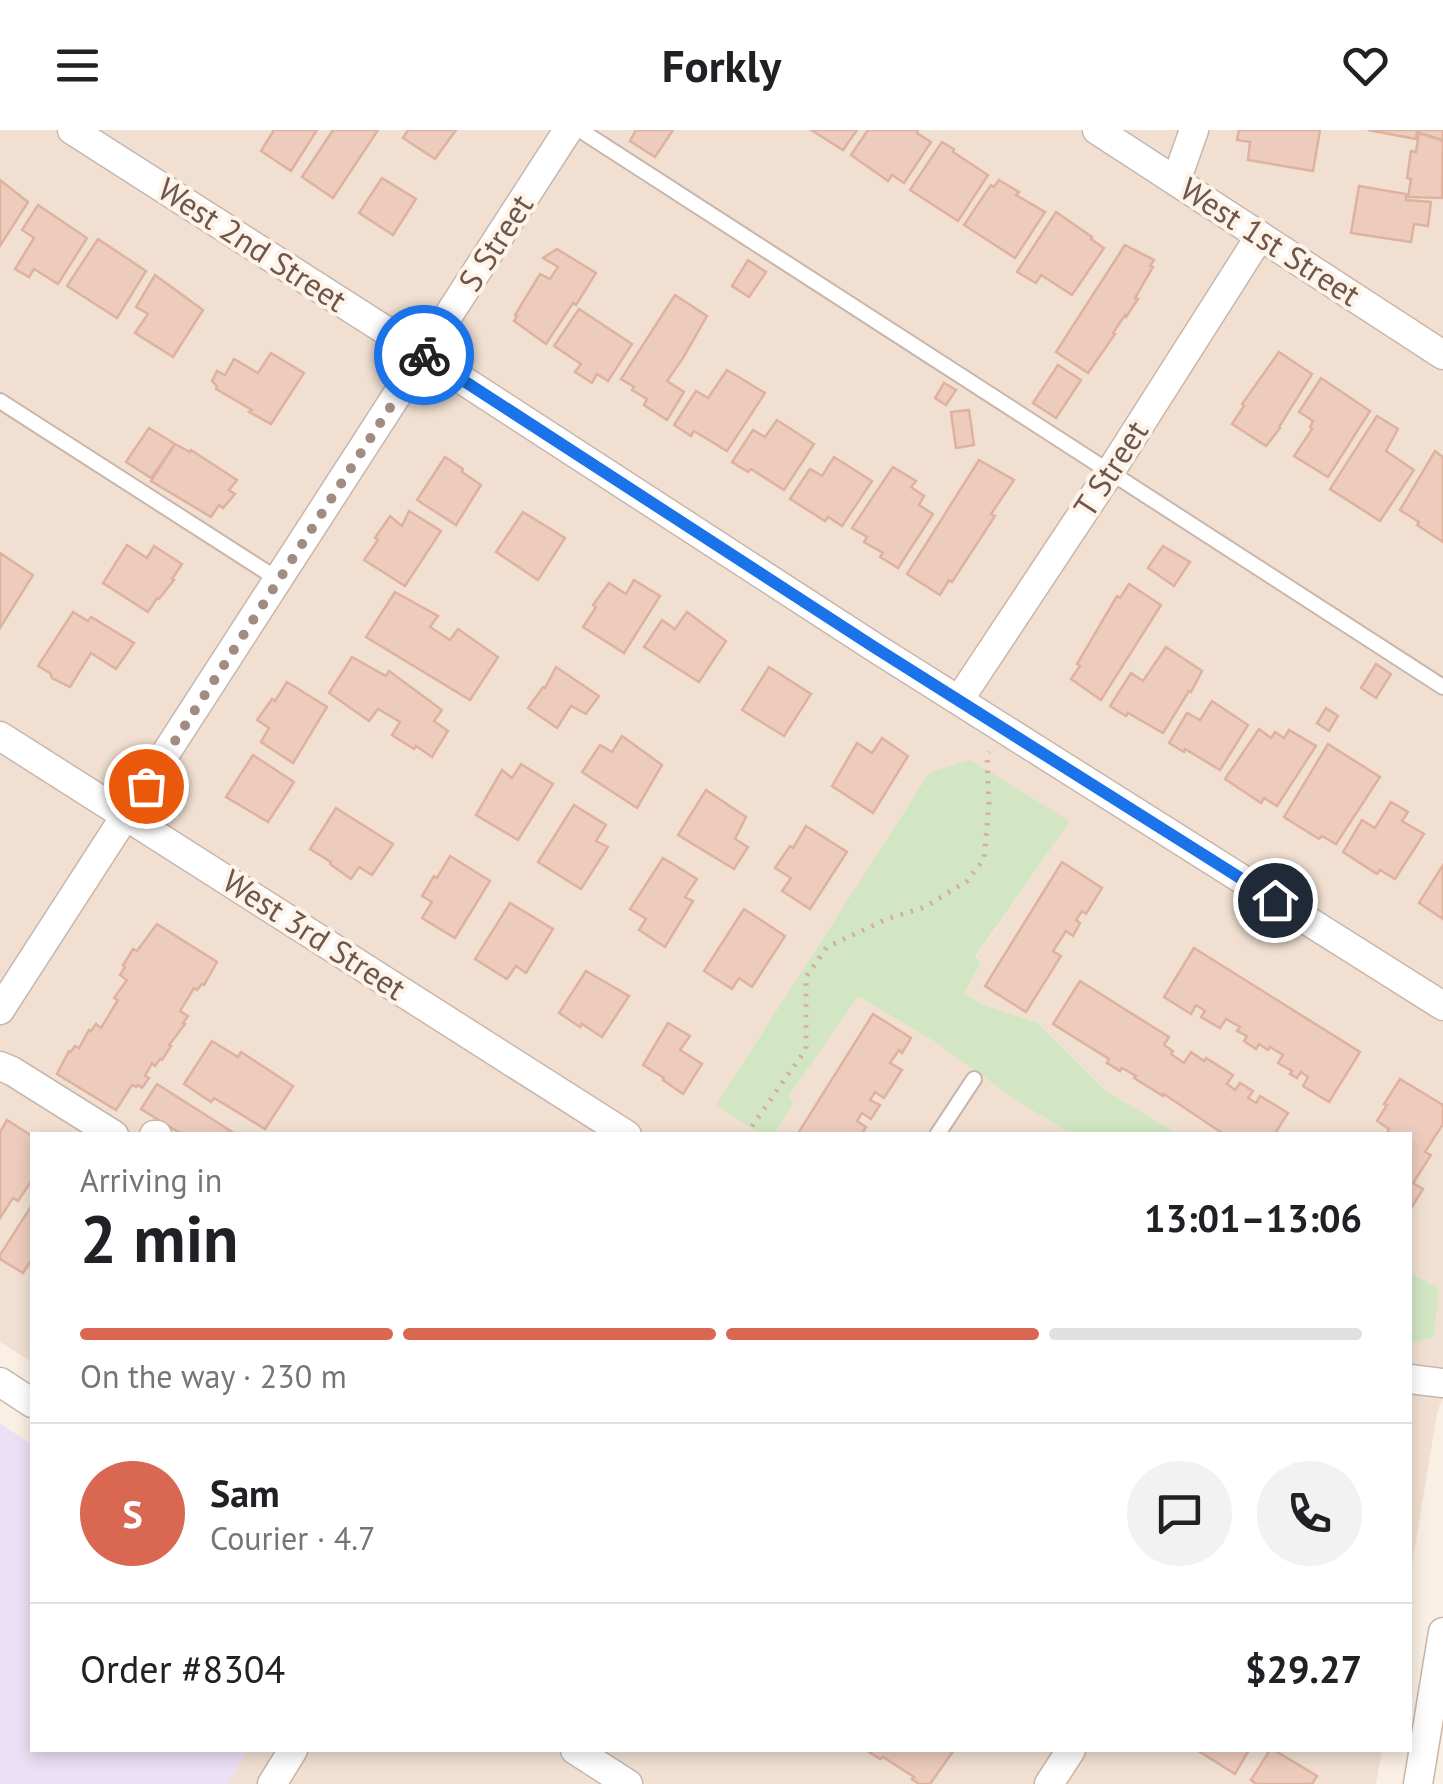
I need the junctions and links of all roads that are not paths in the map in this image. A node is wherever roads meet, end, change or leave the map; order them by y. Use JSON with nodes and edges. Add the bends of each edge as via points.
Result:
{"nodes":[{"id":1,"x":72,"y":130,"type":"edge"},
{"id":2,"x":568,"y":130,"type":"edge"},
{"id":3,"x":580,"y":130,"type":"edge"},
{"id":4,"x":1097,"y":130,"type":"edge"},
{"id":5,"x":1194,"y":130,"type":"edge"},
{"id":6,"x":1176,"y":181,"type":"junction"},
{"id":7,"x":1260,"y":236,"type":"junction"},
{"id":8,"x":424,"y":354,"type":"junction"},
{"id":9,"x":1443,"y":355,"type":"edge"},
{"id":10,"x":0,"y":400,"type":"edge"},
{"id":11,"x":1110,"y":472,"type":"junction"},
{"id":12,"x":279,"y":580,"type":"junction"},
{"id":13,"x":1443,"y":686,"type":"edge"},
{"id":14,"x":960,"y":700,"type":"junction"},
{"id":15,"x":0,"y":736,"type":"edge"},
{"id":16,"x":127,"y":816,"type":"junction"},
{"id":17,"x":1443,"y":1006,"type":"edge"},
{"id":18,"x":0,"y":1010,"type":"edge"},
{"id":19,"x":0,"y":1066,"type":"edge"},
{"id":20,"x":974,"y":1079,"type":"dead end"},
{"id":21,"x":109,"y":1132,"type":"edge"},
{"id":22,"x":623,"y":1132,"type":"edge"},
{"id":23,"x":938,"y":1132,"type":"edge"},
{"id":24,"x":1412,"y":1379,"type":"edge"},
{"id":25,"x":0,"y":1382,"type":"edge"},
{"id":26,"x":1443,"y":1383,"type":"edge"},
{"id":27,"x":30,"y":1402,"type":"edge"},
{"id":28,"x":1443,"y":1632,"type":"edge"},
{"id":29,"x":292,"y":1752,"type":"edge"},
{"id":30,"x":578,"y":1752,"type":"edge"},
{"id":31,"x":1068,"y":1752,"type":"edge"},
{"id":32,"x":272,"y":1784,"type":"edge"},
{"id":33,"x":628,"y":1784,"type":"edge"},
{"id":34,"x":1049,"y":1784,"type":"edge"},
{"id":35,"x":1418,"y":1784,"type":"edge"}],
"edges":[{"from":1,"to":8,"type":"street","name":"West 2nd Street"},
{"from":2,"to":8,"type":"street","name":"S Street"},
{"from":3,"to":11,"type":"lane"},
{"from":4,"to":6,"type":"street","name":"West 1st Street"},
{"from":5,"to":6,"type":"street"},
{"from":6,"to":7,"type":"street","name":"West 1st Street"},
{"from":7,"to":9,"type":"street","name":"West 1st Street"},
{"from":7,"to":11,"type":"street","name":"T Street"},
{"from":8,"to":12,"type":"street","name":"S Street"},
{"from":8,"to":14,"type":"street","name":"West 2nd Street"},
{"from":10,"to":12,"type":"lane"},
{"from":11,"to":13,"type":"lane"},
{"from":11,"to":14,"type":"street","name":"T Street"},
{"from":12,"to":16,"type":"street","name":"S Street"},
{"from":14,"to":17,"type":"street","name":"West 2nd Street"},
{"from":15,"to":16,"type":"street","name":"West 3rd Street"},
{"from":16,"to":18,"type":"street","name":"S Street"},
{"from":16,"to":22,"type":"street","name":"West 3rd Street"},
{"from":19,"to":21,"type":"street"},
{"from":20,"to":23,"type":"lane"},
{"from":24,"to":26,"type":"street"},
{"from":25,"to":27,"type":"street"},
{"from":28,"to":35,"type":"street"},
{"from":29,"to":32,"type":"street"},
{"from":30,"to":33,"type":"street"},
{"from":31,"to":34,"type":"street"}]}
